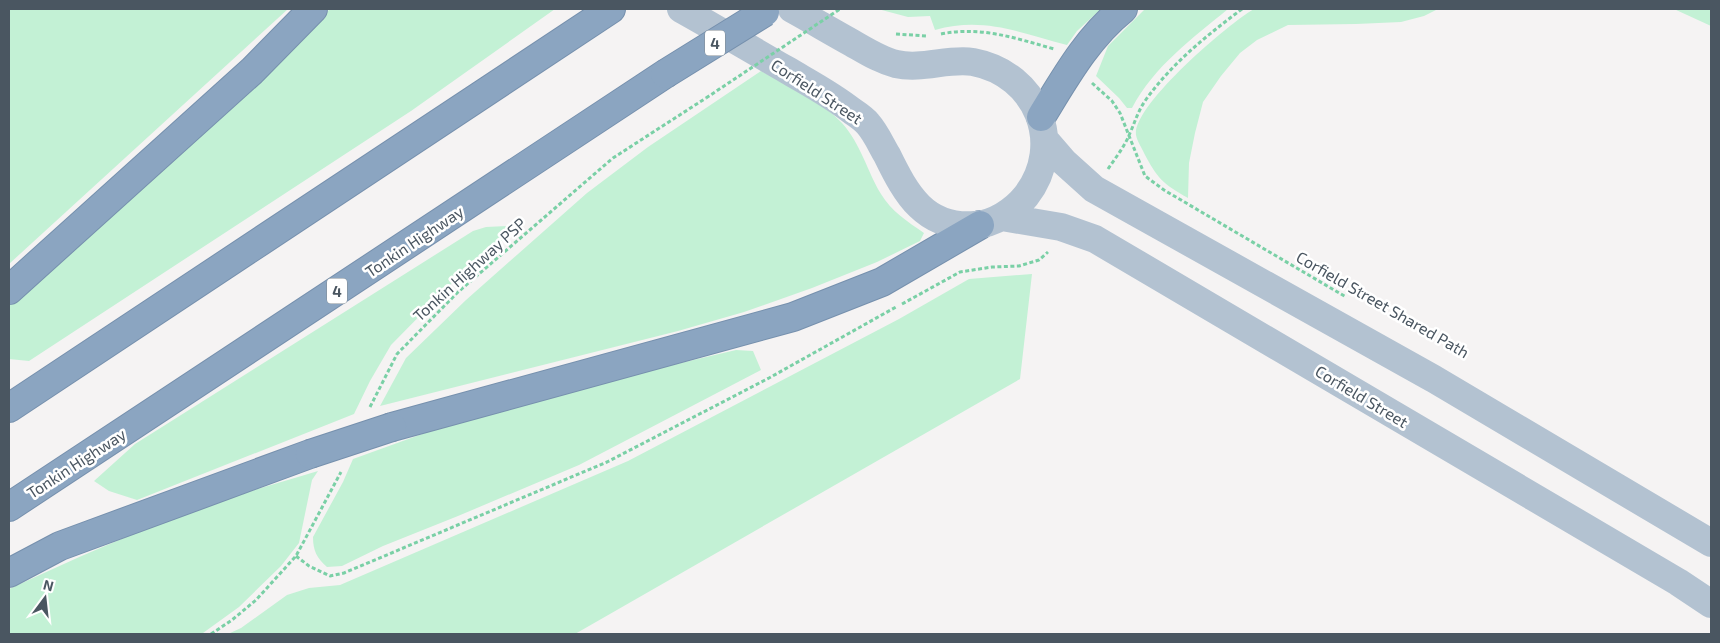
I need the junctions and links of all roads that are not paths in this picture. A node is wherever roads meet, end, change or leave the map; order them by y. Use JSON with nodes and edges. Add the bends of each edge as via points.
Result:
{"nodes":[{"id":1,"x":313,"y":9,"type":"edge"},
{"id":2,"x":610,"y":9,"type":"edge"},
{"id":3,"x":682,"y":9,"type":"edge"},
{"id":4,"x":770,"y":9,"type":"edge"},
{"id":5,"x":792,"y":9,"type":"edge"},
{"id":6,"x":1123,"y":9,"type":"edge"},
{"id":7,"x":1043,"y":128,"type":"junction"},
{"id":8,"x":991,"y":221,"type":"junction"},
{"id":9,"x":9,"y":290,"type":"edge"},
{"id":10,"x":9,"y":408,"type":"edge"},
{"id":11,"x":9,"y":507,"type":"edge"},
{"id":12,"x":1711,"y":543,"type":"edge"},
{"id":13,"x":9,"y":573,"type":"edge"},
{"id":14,"x":1711,"y":604,"type":"edge"}],
"edges":[{"from":1,"to":9,"type":"highway","via":[[252,71]]},
{"from":2,"to":10,"type":"highway"},
{"from":3,"to":8,"type":"main road","name":"Corfield Street","via":[[840,101],[868,124],[910,197],[925,212],[960,226]]},
{"from":4,"to":11,"type":"highway","name":"Tonkin Highway","number":"4","bridge":true,"via":[[665,74]]},
{"from":5,"to":7,"type":"main road","via":[[877,57],[897,64],[926,66],[971,62],[994,68],[1014,79],[1030,96]]},
{"from":6,"to":7,"type":"highway","via":[[1086,46]]},
{"from":7,"to":8,"type":"main road","via":[[1043,163],[1035,184],[1020,203]]},
{"from":7,"to":12,"type":"main road","via":[[1064,162],[1094,189],[1434,379]]},
{"from":8,"to":13,"type":"highway","bridge":true,"via":[[882,282],[793,317],[392,427],[60,546]]},
{"from":8,"to":14,"type":"main road","name":"Corfield Street","via":[[1061,227],[1096,239]]}]}
